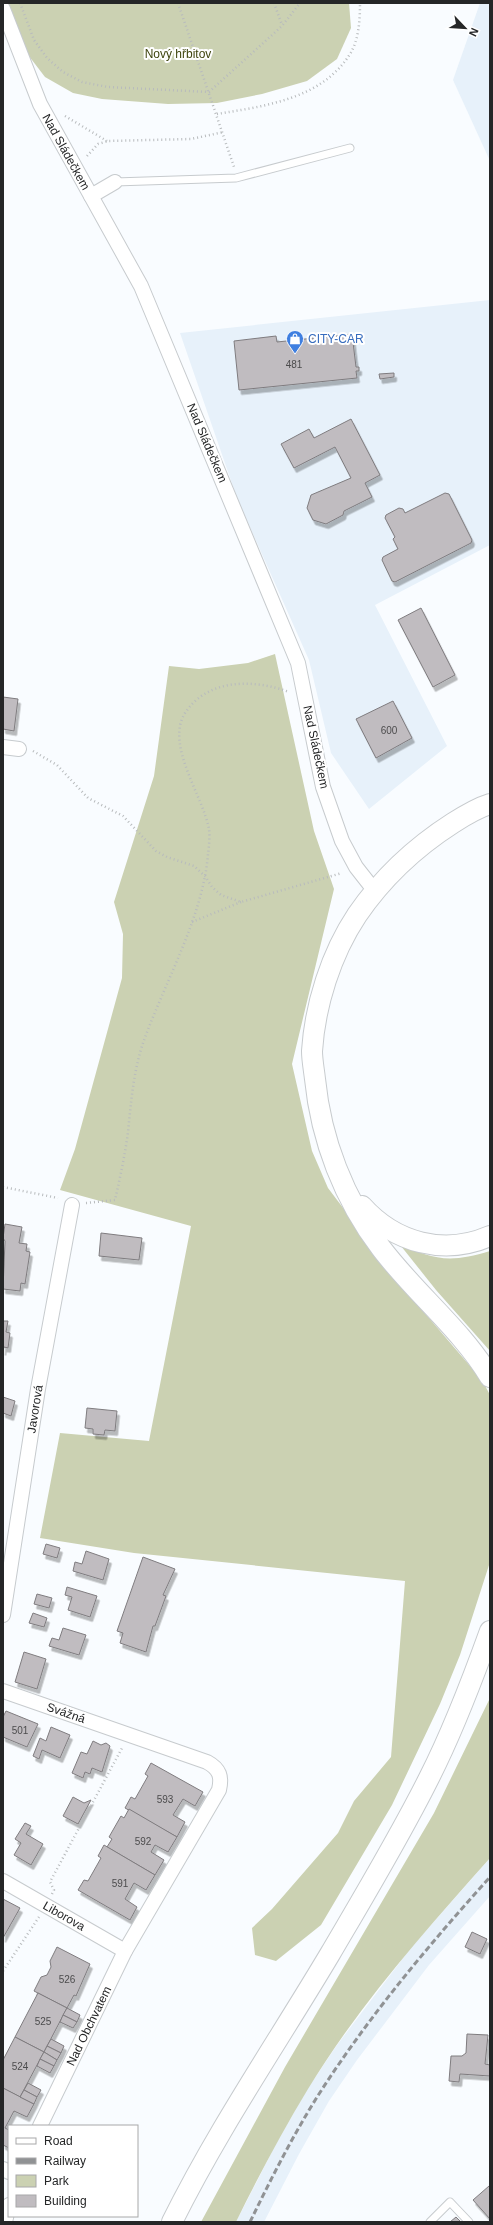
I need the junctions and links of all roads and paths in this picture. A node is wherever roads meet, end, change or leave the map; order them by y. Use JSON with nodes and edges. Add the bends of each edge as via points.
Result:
{"nodes":[{"id":1,"x":20,"y":3,"type":"edge"},
{"id":2,"x":178,"y":3,"type":"edge"},
{"id":3,"x":274,"y":3,"type":"edge"},
{"id":4,"x":300,"y":3,"type":"edge"},
{"id":5,"x":360,"y":3,"type":"edge"},
{"id":6,"x":3,"y":9,"type":"edge"},
{"id":7,"x":282,"y":26,"type":"junction"},
{"id":8,"x":209,"y":92,"type":"junction"},
{"id":9,"x":63,"y":114,"type":"dead end"},
{"id":10,"x":217,"y":114,"type":"junction"},
{"id":11,"x":224,"y":132,"type":"junction"},
{"id":12,"x":108,"y":141,"type":"junction"},
{"id":13,"x":350,"y":148,"type":"dead end"},
{"id":14,"x":235,"y":169,"type":"dead end"},
{"id":15,"x":77,"y":172,"type":"junction"},
{"id":16,"x":115,"y":182,"type":"joint"},
{"id":17,"x":91,"y":196,"type":"junction"},
{"id":18,"x":306,"y":701,"type":"junction"},
{"id":19,"x":3,"y":747,"type":"edge"},
{"id":20,"x":19,"y":749,"type":"joint"},
{"id":21,"x":490,"y":804,"type":"edge"},
{"id":22,"x":356,"y":867,"type":"junction"},
{"id":23,"x":204,"y":876,"type":"junction"},
{"id":24,"x":374,"y":890,"type":"junction"},
{"id":25,"x":241,"y":902,"type":"junction"},
{"id":26,"x":192,"y":922,"type":"junction"},
{"id":27,"x":3,"y":1187,"type":"edge"},
{"id":28,"x":347,"y":1190,"type":"junction"},
{"id":29,"x":72,"y":1205,"type":"junction"},
{"id":30,"x":490,"y":1236,"type":"edge"},
{"id":31,"x":490,"y":1377,"type":"edge"},
{"id":32,"x":5,"y":1594,"type":"edge"},
{"id":33,"x":3,"y":1615,"type":"edge"},
{"id":34,"x":490,"y":1631,"type":"edge"},
{"id":35,"x":3,"y":1691,"type":"edge"},
{"id":36,"x":128,"y":1735,"type":"junction"},
{"id":37,"x":3,"y":1881,"type":"edge"},
{"id":38,"x":50,"y":1900,"type":"dead end"},
{"id":39,"x":42,"y":1912,"type":"dead end"},
{"id":40,"x":139,"y":1926,"type":"joint"},
{"id":41,"x":125,"y":1951,"type":"junction"},
{"id":42,"x":3,"y":1971,"type":"edge"},
{"id":43,"x":40,"y":2125,"type":"edge"},
{"id":44,"x":8,"y":2209,"type":"edge"},
{"id":45,"x":5,"y":2222,"type":"edge"},
{"id":46,"x":172,"y":2222,"type":"edge"},
{"id":47,"x":430,"y":2222,"type":"edge"},
{"id":48,"x":469,"y":2222,"type":"edge"}],
"edges":[{"from":1,"to":8,"type":"path","via":[[34,40],[47,58],[63,72],[82,82],[108,87]]},
{"from":2,"to":8,"type":"path"},
{"from":3,"to":7,"type":"path"},
{"from":4,"to":7,"type":"path"},
{"from":5,"to":10,"type":"path","via":[[360,24],[351,53],[334,74],[312,89],[274,105]]},
{"from":6,"to":15,"type":"street","name":"Nad Sládečkem","via":[[40,104]]},
{"from":7,"to":8,"type":"path"},
{"from":8,"to":10,"type":"path"},
{"from":9,"to":12,"type":"path"},
{"from":10,"to":11,"type":"path"},
{"from":11,"to":12,"type":"path","via":[[191,139]]},
{"from":11,"to":14,"type":"path"},
{"from":12,"to":15,"type":"path","via":[[98,144]]},
{"from":13,"to":16,"type":"lane","via":[[236,178]]},
{"from":15,"to":17,"type":"street","name":"Nad Sládečkem"},
{"from":16,"to":17,"type":"street"},
{"from":17,"to":18,"type":"street","name":"Nad Sládečkem","via":[[140,286],[282,622],[298,663]]},
{"from":18,"to":22,"type":"street","name":"Nad Sládečkem","via":[[323,787],[342,841]]},
{"from":18,"to":23,"type":"path","via":[[272,686],[256,683],[238,684],[205,692],[185,714],[178,733],[186,768],[209,829]]},
{"from":19,"to":20,"type":"street"},
{"from":20,"to":23,"type":"path","via":[[33,751],[57,764],[88,798],[131,822],[156,851],[194,866]]},
{"from":21,"to":24,"type":"main road","via":[[427,840]]},
{"from":22,"to":24,"type":"street","name":"Nad Sládečkem"},
{"from":22,"to":25,"type":"path","via":[[339,875]]},
{"from":23,"to":25,"type":"path","via":[[221,896]]},
{"from":23,"to":26,"type":"path"},
{"from":24,"to":28,"type":"main road","via":[[336,952],[316,1019],[312,1053],[318,1109],[332,1160]]},
{"from":25,"to":26,"type":"path"},
{"from":26,"to":29,"type":"path","via":[[142,1047],[134,1077],[115,1200]]},
{"from":27,"to":29,"type":"path","via":[[55,1197]]},
{"from":28,"to":30,"type":"main road","via":[[367,1213],[407,1238],[422,1243],[450,1247]]},
{"from":28,"to":31,"type":"main road","via":[[380,1246],[472,1352]]},
{"from":29,"to":32,"type":"street","name":"Javorová","via":[[38,1389]]},
{"from":32,"to":33,"type":"street","name":"Javorová"},
{"from":34,"to":46,"type":"main road","via":[[457,1717],[405,1824],[330,1954],[234,2110]]},
{"from":35,"to":36,"type":"street","name":"Svážná"},
{"from":36,"to":38,"type":"path","via":[[50,1882],[54,1890]]},
{"from":36,"to":40,"type":"street","name":"Svážná","via":[[207,1762],[218,1771],[221,1779],[219,1790]]},
{"from":37,"to":41,"type":"street","name":"Liborova"},
{"from":39,"to":42,"type":"path"},
{"from":40,"to":41,"type":"street","name":"Nad Obchvatem"},
{"from":41,"to":43,"type":"street","name":"Nad Obchvatem"},
{"from":44,"to":45,"type":"street"},
{"from":47,"to":48,"type":"lane","via":[[450,2202]]}]}
